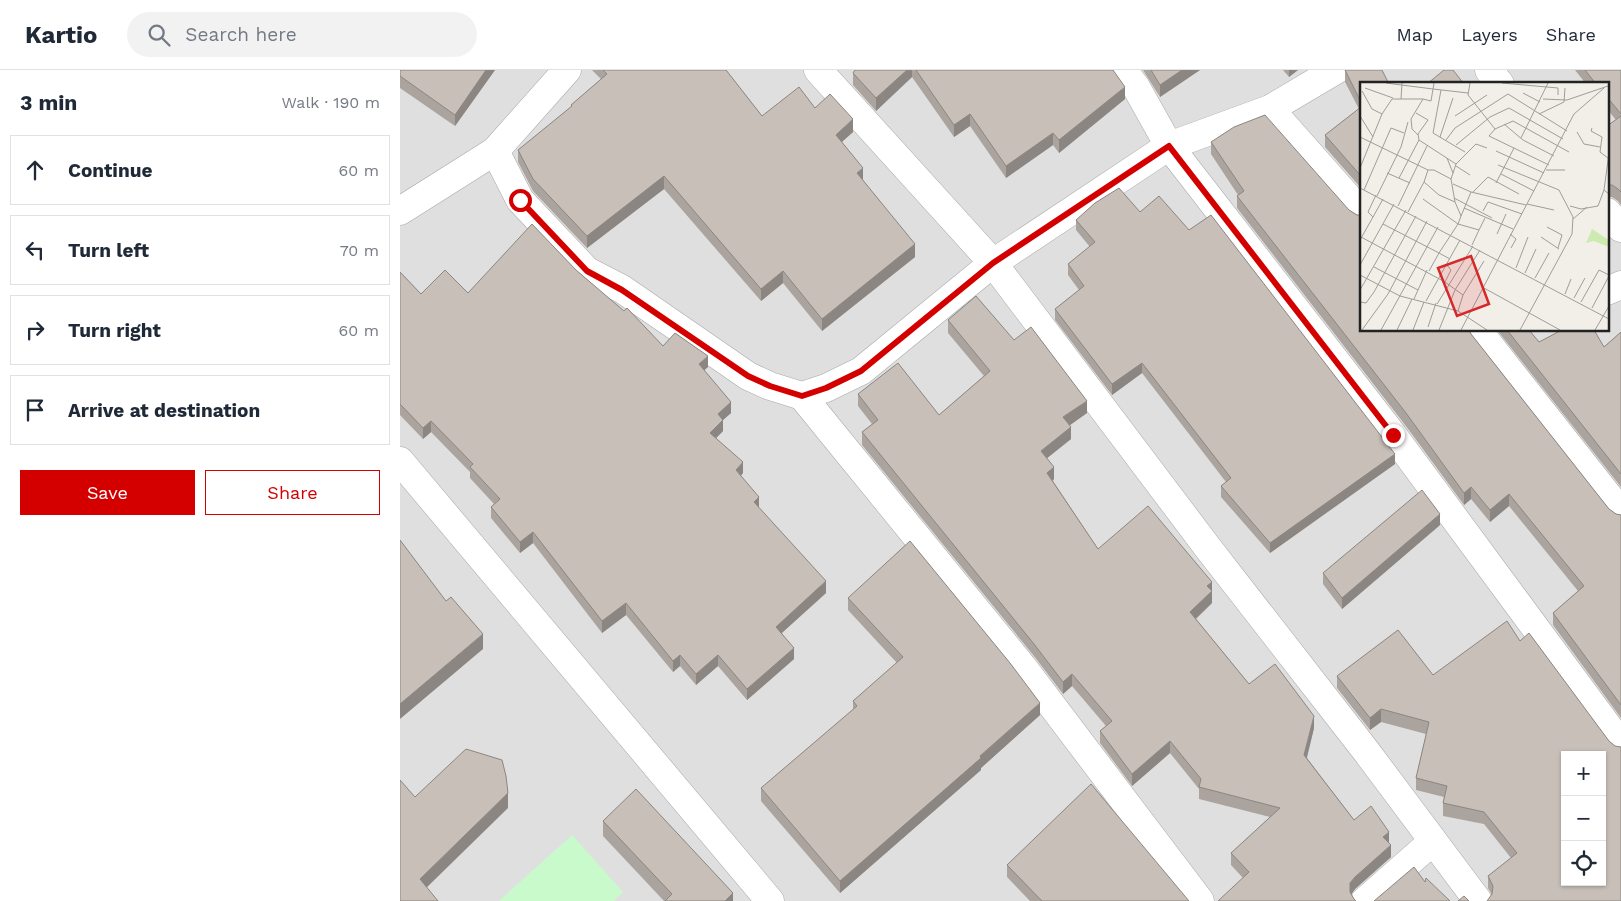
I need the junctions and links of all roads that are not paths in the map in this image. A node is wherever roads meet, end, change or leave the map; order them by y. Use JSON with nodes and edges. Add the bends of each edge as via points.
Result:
{"nodes":[{"id":1,"x":567,"y":70,"type":"edge"},
{"id":2,"x":818,"y":70,"type":"edge"},
{"id":3,"x":1123,"y":70,"type":"edge"},
{"id":4,"x":1336,"y":70,"type":"edge"},
{"id":5,"x":1489,"y":70,"type":"edge"},
{"id":6,"x":1498,"y":82,"type":"edge"},
{"id":7,"x":1270,"y":109,"type":"junction"},
{"id":8,"x":1169,"y":146,"type":"junction"},
{"id":9,"x":495,"y":151,"type":"junction"},
{"id":10,"x":400,"y":211,"type":"edge"},
{"id":11,"x":1360,"y":211,"type":"edge"},
{"id":12,"x":1608,"y":213,"type":"edge"},
{"id":13,"x":1621,"y":228,"type":"edge"},
{"id":14,"x":993,"y":263,"type":"junction"},
{"id":15,"x":1621,"y":285,"type":"edge"},
{"id":16,"x":1608,"y":291,"type":"edge"},
{"id":17,"x":1487,"y":332,"type":"edge"},
{"id":18,"x":802,"y":396,"type":"junction"},
{"id":19,"x":400,"y":461,"type":"edge"},
{"id":20,"x":1621,"y":512,"type":"edge"},
{"id":21,"x":1621,"y":744,"type":"edge"},
{"id":22,"x":1432,"y":841,"type":"junction"},
{"id":23,"x":770,"y":901,"type":"edge"},
{"id":24,"x":1200,"y":901,"type":"edge"},
{"id":25,"x":1364,"y":901,"type":"edge"},
{"id":26,"x":1478,"y":901,"type":"edge"}],
"edges":[{"from":1,"to":9,"type":"street"},
{"from":2,"to":14,"type":"street"},
{"from":3,"to":8,"type":"street"},
{"from":4,"to":7,"type":"street"},
{"from":5,"to":6,"type":"street"},
{"from":7,"to":8,"type":"street"},
{"from":7,"to":11,"type":"street"},
{"from":8,"to":14,"type":"street"},
{"from":8,"to":21,"type":"street","via":[[1393,435]]},
{"from":9,"to":10,"type":"street"},
{"from":9,"to":18,"type":"street","via":[[520,200],[587,271],[622,290],[748,376]]},
{"from":12,"to":13,"type":"street"},
{"from":14,"to":18,"type":"street","via":[[861,371]]},
{"from":14,"to":22,"type":"street"},
{"from":15,"to":16,"type":"street"},
{"from":17,"to":20,"type":"street"},
{"from":18,"to":24,"type":"street","via":[[1022,666]]},
{"from":19,"to":23,"type":"street"},
{"from":22,"to":25,"type":"street"},
{"from":22,"to":26,"type":"street"}]}
